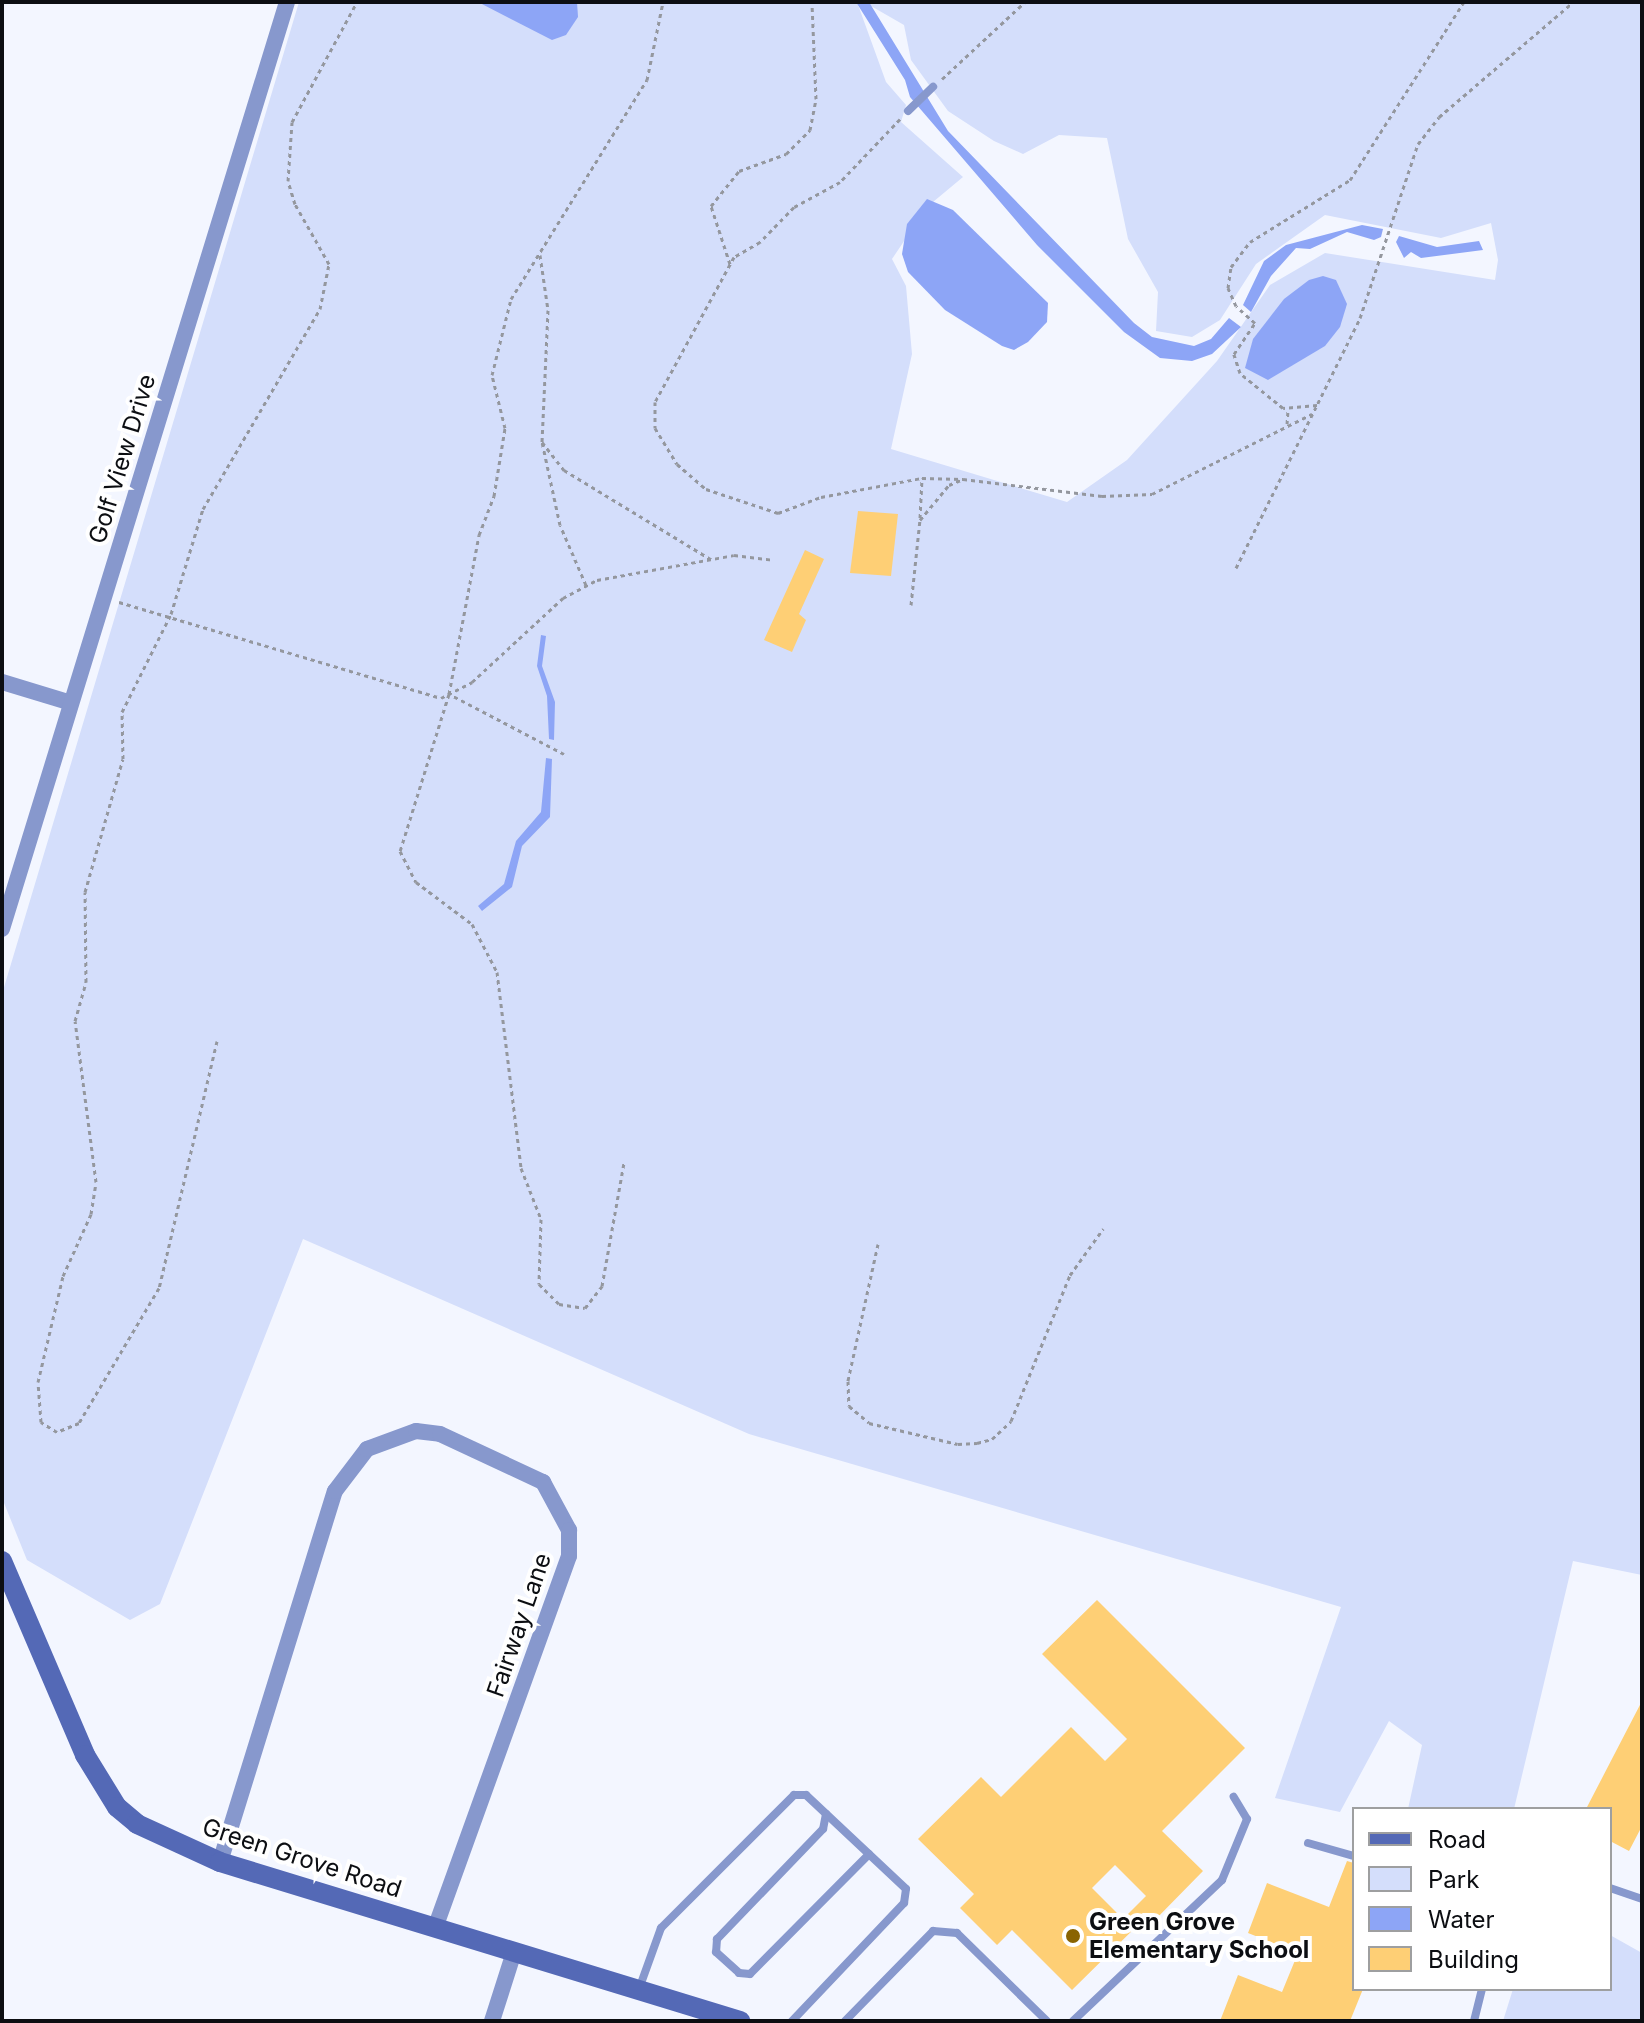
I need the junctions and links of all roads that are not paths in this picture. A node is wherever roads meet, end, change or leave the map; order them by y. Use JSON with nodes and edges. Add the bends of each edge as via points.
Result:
{"nodes":[{"id":1,"x":287,"y":2,"type":"edge"},
{"id":2,"x":933,"y":87,"type":"road end"},
{"id":3,"x":908,"y":111,"type":"road end"},
{"id":4,"x":2,"y":682,"type":"edge"},
{"id":5,"x":71,"y":703,"type":"junction"},
{"id":6,"x":2,"y":929,"type":"edge"},
{"id":7,"x":2,"y":1561,"type":"edge"},
{"id":8,"x":1234,"y":1797,"type":"dead end"},
{"id":9,"x":826,"y":1814,"type":"junction"},
{"id":10,"x":1308,"y":1843,"type":"dead end"},
{"id":11,"x":869,"y":1854,"type":"junction"},
{"id":12,"x":1352,"y":1855,"type":"edge"},
{"id":13,"x":220,"y":1862,"type":"junction"},
{"id":14,"x":1612,"y":1889,"type":"edge"},
{"id":15,"x":1642,"y":1899,"type":"edge"},
{"id":16,"x":435,"y":1928,"type":"junction"},
{"id":17,"x":514,"y":1952,"type":"junction"},
{"id":18,"x":639,"y":1990,"type":"junction"},
{"id":19,"x":1482,"y":1991,"type":"edge"},
{"id":20,"x":492,"y":2021,"type":"edge"},
{"id":21,"x":740,"y":2021,"type":"edge"},
{"id":22,"x":792,"y":2021,"type":"edge"},
{"id":23,"x":845,"y":2021,"type":"edge"},
{"id":24,"x":1047,"y":2021,"type":"edge"},
{"id":25,"x":1073,"y":2021,"type":"edge"},
{"id":26,"x":1474,"y":2021,"type":"edge"}],
"edges":[{"from":1,"to":5,"type":"street","name":"Golf View Drive"},
{"from":2,"to":3,"type":"lane"},
{"from":4,"to":5,"type":"street"},
{"from":5,"to":6,"type":"street","name":"Golf View Drive"},
{"from":7,"to":13,"type":"street","name":"Green Grove Road","via":[[57,1696],[117,1807],[156,1836]]},
{"from":8,"to":25,"type":"lane","via":[[1247,1819],[1222,1880]]},
{"from":9,"to":11,"type":"lane"},
{"from":9,"to":11,"type":"lane","via":[[823,1829],[717,1939],[716,1952],[739,1973],[750,1974]]},
{"from":9,"to":18,"type":"lane","via":[[806,1795],[794,1795],[661,1928]]},
{"from":10,"to":12,"type":"lane"},
{"from":11,"to":22,"type":"lane","via":[[906,1889],[904,1903]]},
{"from":13,"to":16,"type":"street","name":"Green Grove Road"},
{"from":13,"to":16,"type":"street","name":"Fairway Lane","via":[[335,1491],[367,1449],[416,1431],[440,1434],[543,1482],[569,1530],[569,1556]]},
{"from":14,"to":15,"type":"lane"},
{"from":16,"to":17,"type":"street","name":"Green Grove Road"},
{"from":17,"to":18,"type":"street","name":"Green Grove Road"},
{"from":17,"to":20,"type":"street"},
{"from":18,"to":21,"type":"street","name":"Green Grove Road"},
{"from":19,"to":26,"type":"lane"},
{"from":23,"to":24,"type":"lane","via":[[933,1931],[957,1933]]}]}
